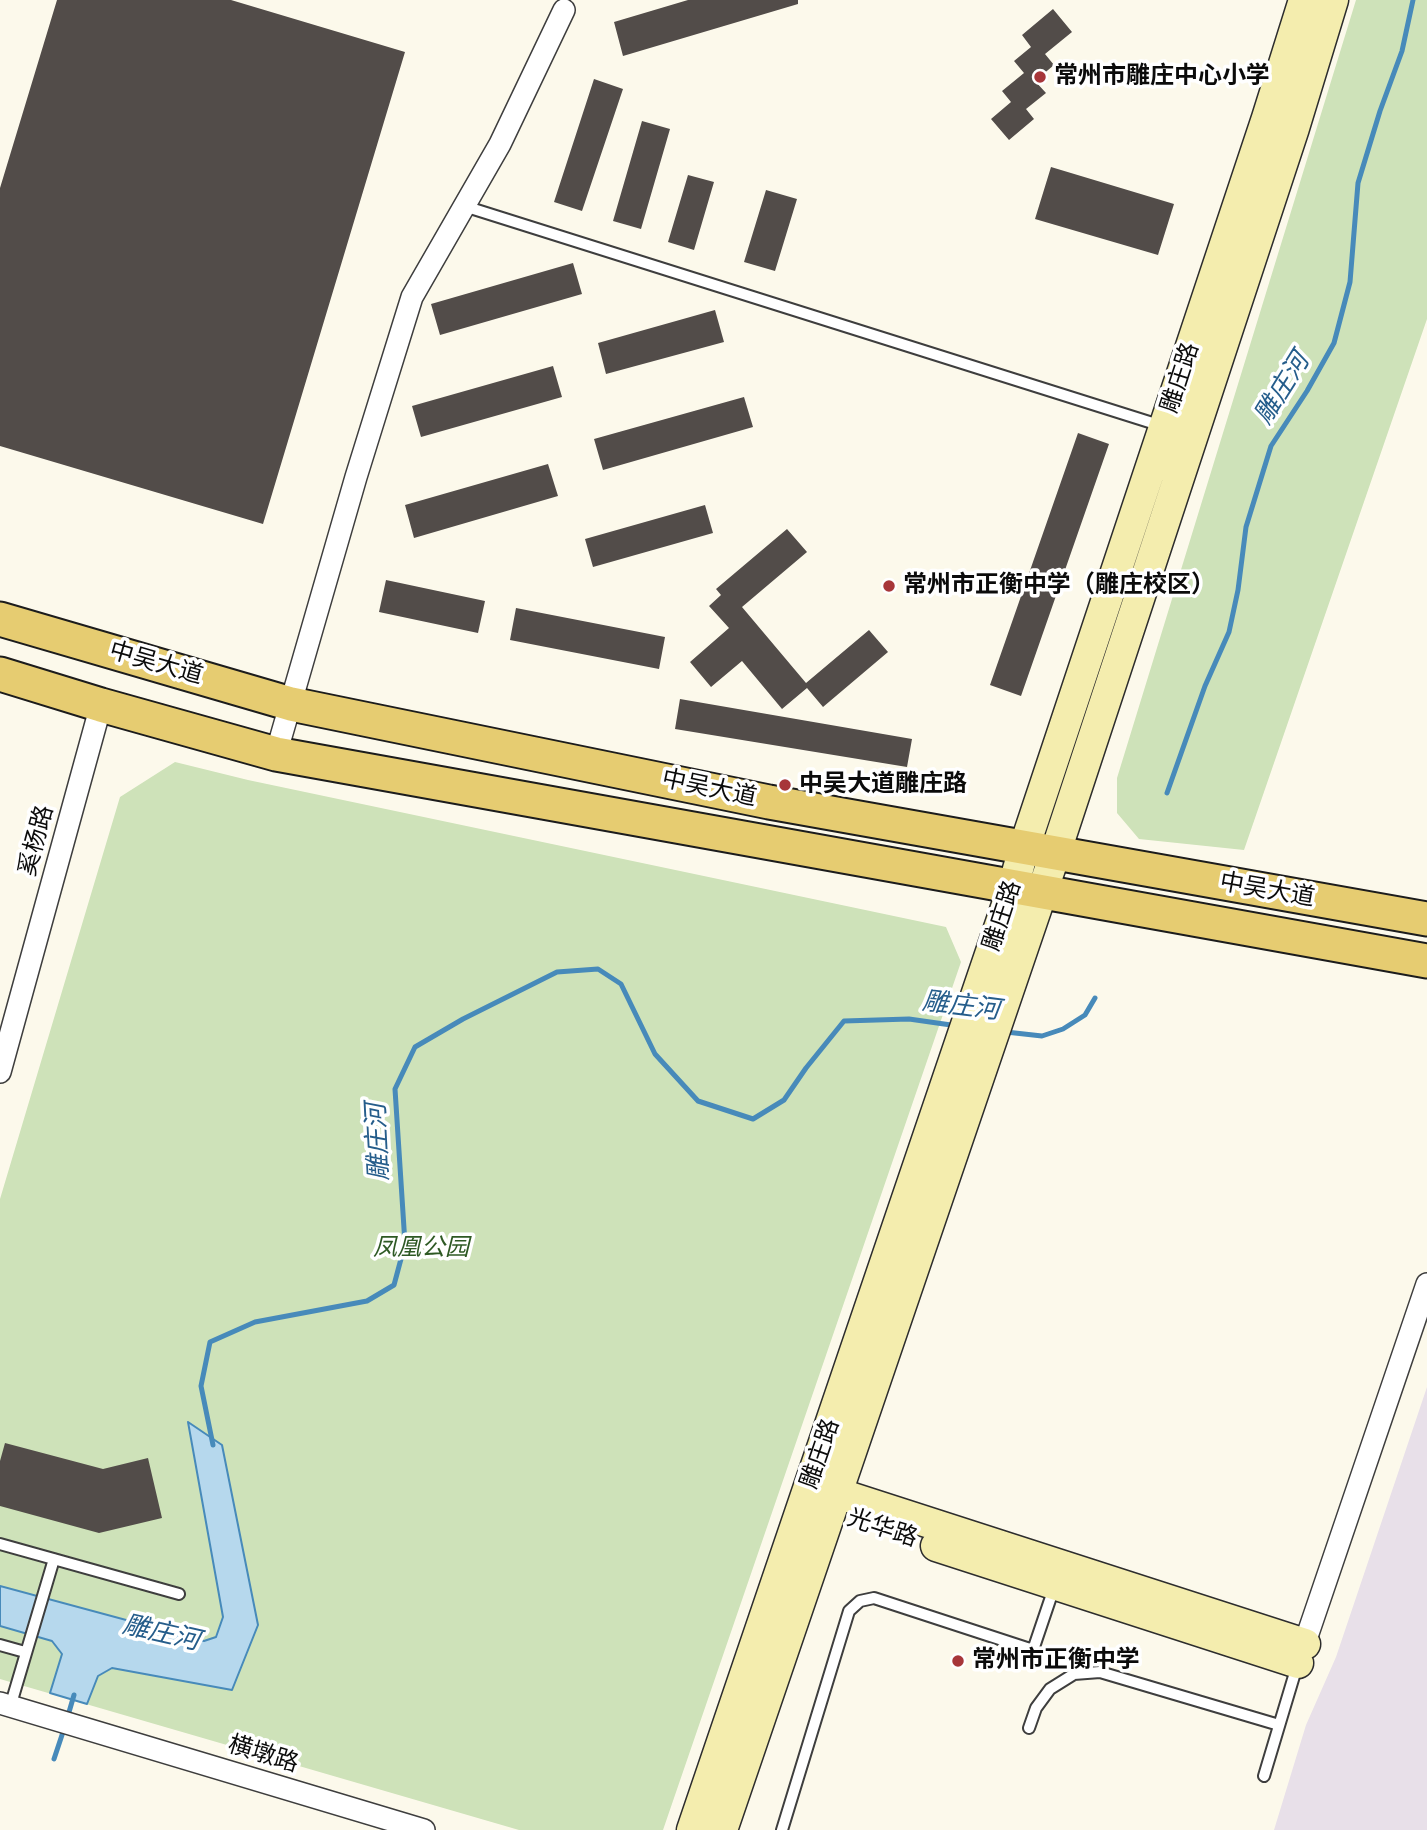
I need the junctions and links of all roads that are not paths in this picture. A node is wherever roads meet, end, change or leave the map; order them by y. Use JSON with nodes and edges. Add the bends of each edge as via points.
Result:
{"nodes":[{"id":1,"x":1304,"y":0,"type":"edge"},
{"id":2,"x":1333,"y":0,"type":"edge"},
{"id":3,"x":564,"y":5,"type":"edge"},
{"id":4,"x":464,"y":206,"type":"junction"},
{"id":5,"x":1165,"y":427,"type":"junction"},
{"id":6,"x":0,"y":619,"type":"edge"},
{"id":7,"x":0,"y":674,"type":"edge"},
{"id":8,"x":291,"y":704,"type":"junction"},
{"id":9,"x":102,"y":705,"type":"junction"},
{"id":10,"x":276,"y":754,"type":"junction"},
{"id":11,"x":1040,"y":851,"type":"junction"},
{"id":12,"x":1028,"y":889,"type":"junction"},
{"id":13,"x":1427,"y":919,"type":"edge"},
{"id":14,"x":1427,"y":961,"type":"edge"},
{"id":15,"x":0,"y":1072,"type":"edge"},
{"id":16,"x":1427,"y":1284,"type":"edge"},
{"id":17,"x":807,"y":1494,"type":"junction"},
{"id":18,"x":834,"y":1502,"type":"junction"},
{"id":19,"x":0,"y":1544,"type":"edge"},
{"id":20,"x":54,"y":1559,"type":"junction"},
{"id":21,"x":1055,"y":1585,"type":"junction"},
{"id":22,"x":178,"y":1594,"type":"dead end"},
{"id":23,"x":0,"y":1645,"type":"edge"},
{"id":24,"x":25,"y":1652,"type":"junction"},
{"id":25,"x":1301,"y":1653,"type":"junction"},
{"id":26,"x":5,"y":1705,"type":"edge"},
{"id":27,"x":1279,"y":1725,"type":"junction"},
{"id":28,"x":1029,"y":1728,"type":"dead end"},
{"id":29,"x":1264,"y":1776,"type":"dead end"},
{"id":30,"x":424,"y":1830,"type":"edge"},
{"id":31,"x":692,"y":1830,"type":"edge"},
{"id":32,"x":722,"y":1830,"type":"edge"},
{"id":33,"x":782,"y":1830,"type":"edge"}],
"edges":[{"from":1,"to":5,"type":"main road","name":"雕庄路"},
{"from":2,"to":11,"type":"main road","name":"雕庄路","via":[[1285,155]]},
{"from":3,"to":4,"type":"street","via":[[500,144]]},
{"from":4,"to":5,"type":"lane"},
{"from":4,"to":8,"type":"street","via":[[412,297]]},
{"from":5,"to":11,"type":"main road","name":"雕庄路"},
{"from":6,"to":8,"type":"main road","name":"中吴大道"},
{"from":7,"to":9,"type":"main road","name":"中吴大道"},
{"from":8,"to":10,"type":"street"},
{"from":8,"to":11,"type":"main road","name":"中吴大道","via":[[769,802]]},
{"from":9,"to":10,"type":"main road","name":"中吴大道"},
{"from":9,"to":15,"type":"street","name":"奚杨路"},
{"from":10,"to":12,"type":"main road","name":"中吴大道"},
{"from":11,"to":12,"type":"main road","name":"雕庄路"},
{"from":11,"to":13,"type":"main road","name":"中吴大道"},
{"from":12,"to":14,"type":"main road","name":"中吴大道"},
{"from":12,"to":17,"type":"main road","name":"雕庄路","via":[[966,1027]]},
{"from":12,"to":18,"type":"main road","name":"雕庄路","via":[[995,1030]]},
{"from":16,"to":25,"type":"street"},
{"from":17,"to":18,"type":"main road","name":"光华路"},
{"from":17,"to":31,"type":"main road","name":"雕庄路"},
{"from":18,"to":21,"type":"main road","name":"光华路"},
{"from":18,"to":25,"type":"main road","name":"光华路"},
{"from":18,"to":32,"type":"main road","name":"雕庄路"},
{"from":19,"to":20,"type":"lane"},
{"from":20,"to":22,"type":"lane"},
{"from":20,"to":24,"type":"lane"},
{"from":21,"to":25,"type":"main road","name":"光华路"},
{"from":21,"to":33,"type":"lane","via":[[1033,1650],[874,1598],[860,1601],[849,1611]]},
{"from":23,"to":24,"type":"lane"},
{"from":24,"to":26,"type":"lane"},
{"from":25,"to":27,"type":"lane"},
{"from":26,"to":30,"type":"street","name":"横墩路"},
{"from":27,"to":28,"type":"lane","via":[[1100,1672],[1074,1674],[1051,1689],[1036,1708]]},
{"from":27,"to":29,"type":"lane"}]}
